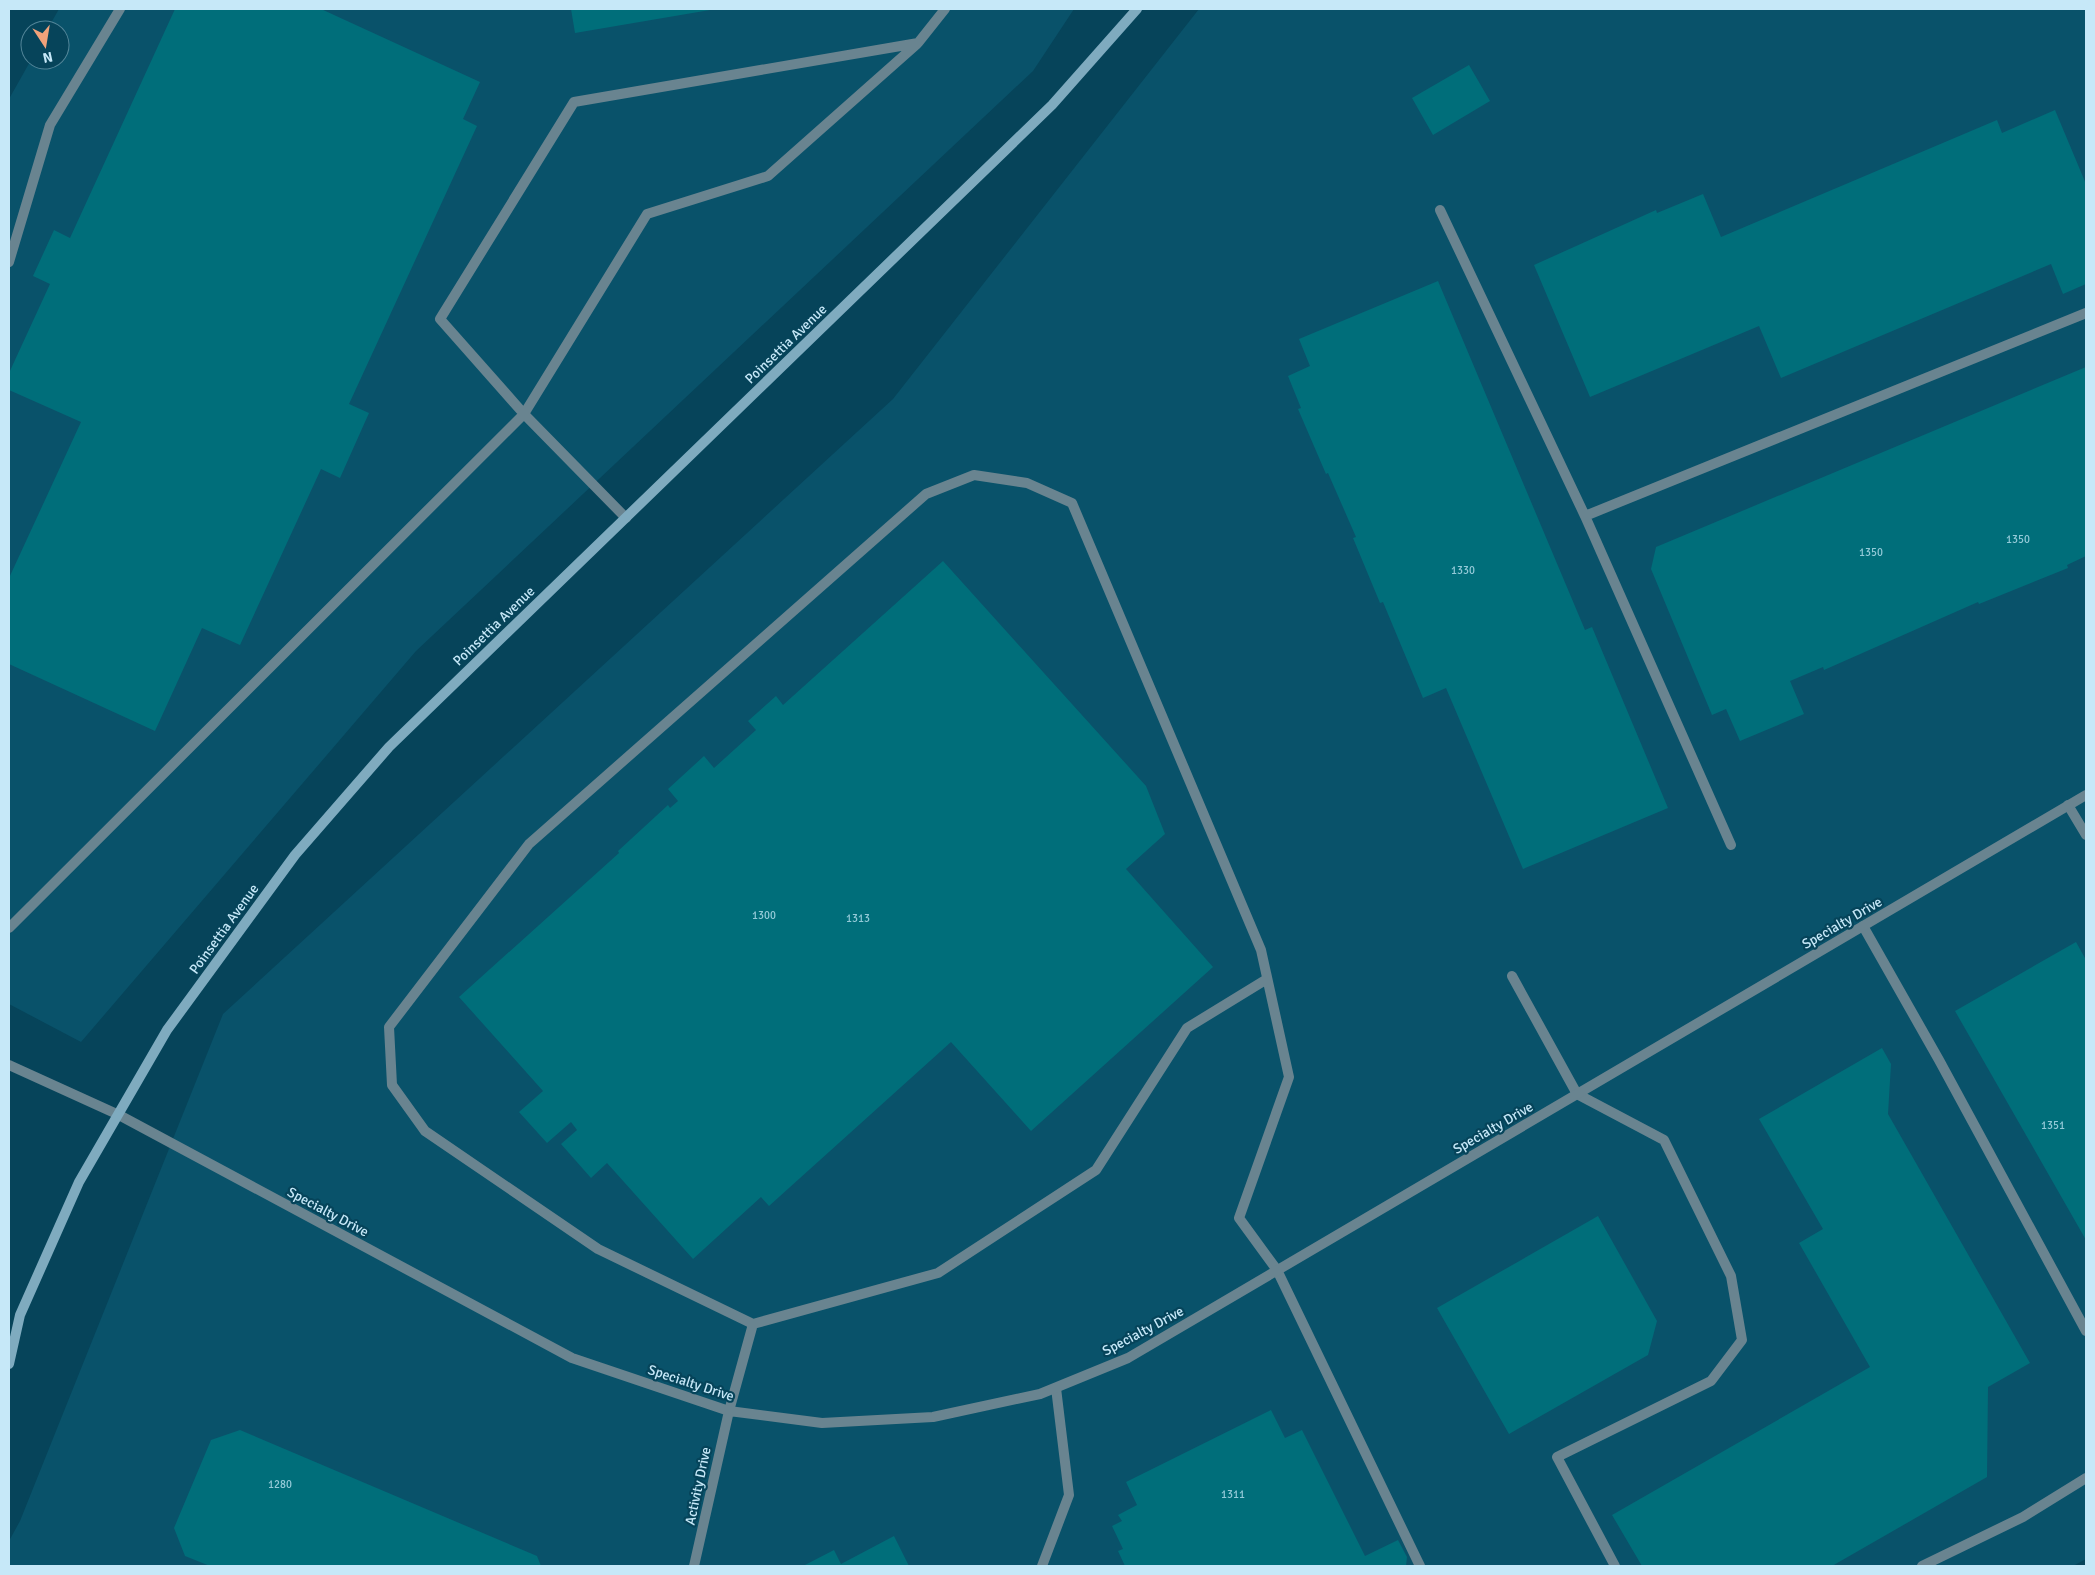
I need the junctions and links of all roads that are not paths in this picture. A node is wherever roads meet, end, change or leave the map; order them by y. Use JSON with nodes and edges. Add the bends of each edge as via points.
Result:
{"nodes":[{"id":1,"x":120,"y":9,"type":"edge"},
{"id":2,"x":945,"y":9,"type":"edge"},
{"id":3,"x":1137,"y":9,"type":"edge"},
{"id":4,"x":918,"y":43,"type":"junction"},
{"id":5,"x":1440,"y":210,"type":"dead end"},
{"id":6,"x":9,"y":262,"type":"edge"},
{"id":7,"x":2086,"y":313,"type":"edge"},
{"id":8,"x":524,"y":414,"type":"junction"},
{"id":9,"x":1585,"y":516,"type":"junction"},
{"id":10,"x":626,"y":518,"type":"junction"},
{"id":11,"x":2086,"y":794,"type":"edge"},
{"id":12,"x":2068,"y":805,"type":"junction"},
{"id":13,"x":2086,"y":835,"type":"edge"},
{"id":14,"x":1731,"y":844,"type":"dead end"},
{"id":15,"x":1863,"y":926,"type":"junction"},
{"id":16,"x":9,"y":928,"type":"edge"},
{"id":17,"x":1512,"y":976,"type":"dead end"},
{"id":18,"x":1267,"y":978,"type":"junction"},
{"id":19,"x":9,"y":1065,"type":"edge"},
{"id":20,"x":1577,"y":1094,"type":"junction"},
{"id":21,"x":119,"y":1115,"type":"junction"},
{"id":22,"x":1277,"y":1270,"type":"junction"},
{"id":23,"x":752,"y":1324,"type":"junction"},
{"id":24,"x":2086,"y":1331,"type":"edge"},
{"id":25,"x":9,"y":1364,"type":"edge"},
{"id":26,"x":1056,"y":1388,"type":"junction"},
{"id":27,"x":728,"y":1411,"type":"junction"},
{"id":28,"x":2086,"y":1478,"type":"edge"},
{"id":29,"x":694,"y":1566,"type":"edge"},
{"id":30,"x":1042,"y":1566,"type":"edge"},
{"id":31,"x":1420,"y":1566,"type":"edge"},
{"id":32,"x":1615,"y":1566,"type":"edge"},
{"id":33,"x":1922,"y":1566,"type":"edge"}],
"edges":[{"from":1,"to":6,"type":"street","via":[[50,125]]},
{"from":2,"to":4,"type":"street"},
{"from":3,"to":10,"type":"main road","name":"Poinsettia Avenue","via":[[1052,105]]},
{"from":4,"to":8,"type":"street","via":[[768,176],[647,214]]},
{"from":4,"to":8,"type":"street","via":[[574,102],[440,319]]},
{"from":5,"to":9,"type":"street"},
{"from":7,"to":9,"type":"street"},
{"from":8,"to":10,"type":"street"},
{"from":8,"to":16,"type":"street"},
{"from":9,"to":14,"type":"street"},
{"from":10,"to":21,"type":"main road","name":"Poinsettia Avenue","via":[[389,747],[295,855],[167,1030]]},
{"from":11,"to":12,"type":"street","name":"Specialty Drive"},
{"from":12,"to":13,"type":"street"},
{"from":12,"to":15,"type":"street","name":"Specialty Drive"},
{"from":15,"to":20,"type":"street","name":"Specialty Drive"},
{"from":15,"to":24,"type":"street"},
{"from":17,"to":20,"type":"street"},
{"from":18,"to":22,"type":"street","via":[[1289,1076],[1239,1218]]},
{"from":18,"to":23,"type":"street","via":[[1187,1028],[1096,1170],[938,1273]]},
{"from":18,"to":23,"type":"street","via":[[1261,950],[1072,504],[1027,483],[974,475],[926,494],[529,844],[390,1027],[392,1084],[425,1131],[598,1249]]},
{"from":19,"to":21,"type":"street","name":"Specialty Drive"},
{"from":20,"to":22,"type":"street","name":"Specialty Drive"},
{"from":20,"to":32,"type":"street","via":[[1664,1140],[1731,1276],[1742,1340],[1711,1382],[1556,1457]]},
{"from":21,"to":25,"type":"main road","name":"Poinsettia Avenue","via":[[79,1182],[20,1315]]},
{"from":21,"to":27,"type":"street","name":"Specialty Drive","via":[[572,1358]]},
{"from":22,"to":26,"type":"street","name":"Specialty Drive","via":[[1128,1358]]},
{"from":22,"to":31,"type":"street"},
{"from":23,"to":27,"type":"street","name":"Activity Drive"},
{"from":26,"to":27,"type":"street","name":"Specialty Drive","via":[[933,1417],[822,1423]]},
{"from":26,"to":30,"type":"street","via":[[1069,1495]]},
{"from":27,"to":29,"type":"street","name":"Activity Drive"},
{"from":28,"to":33,"type":"street","via":[[2023,1517]]}]}
